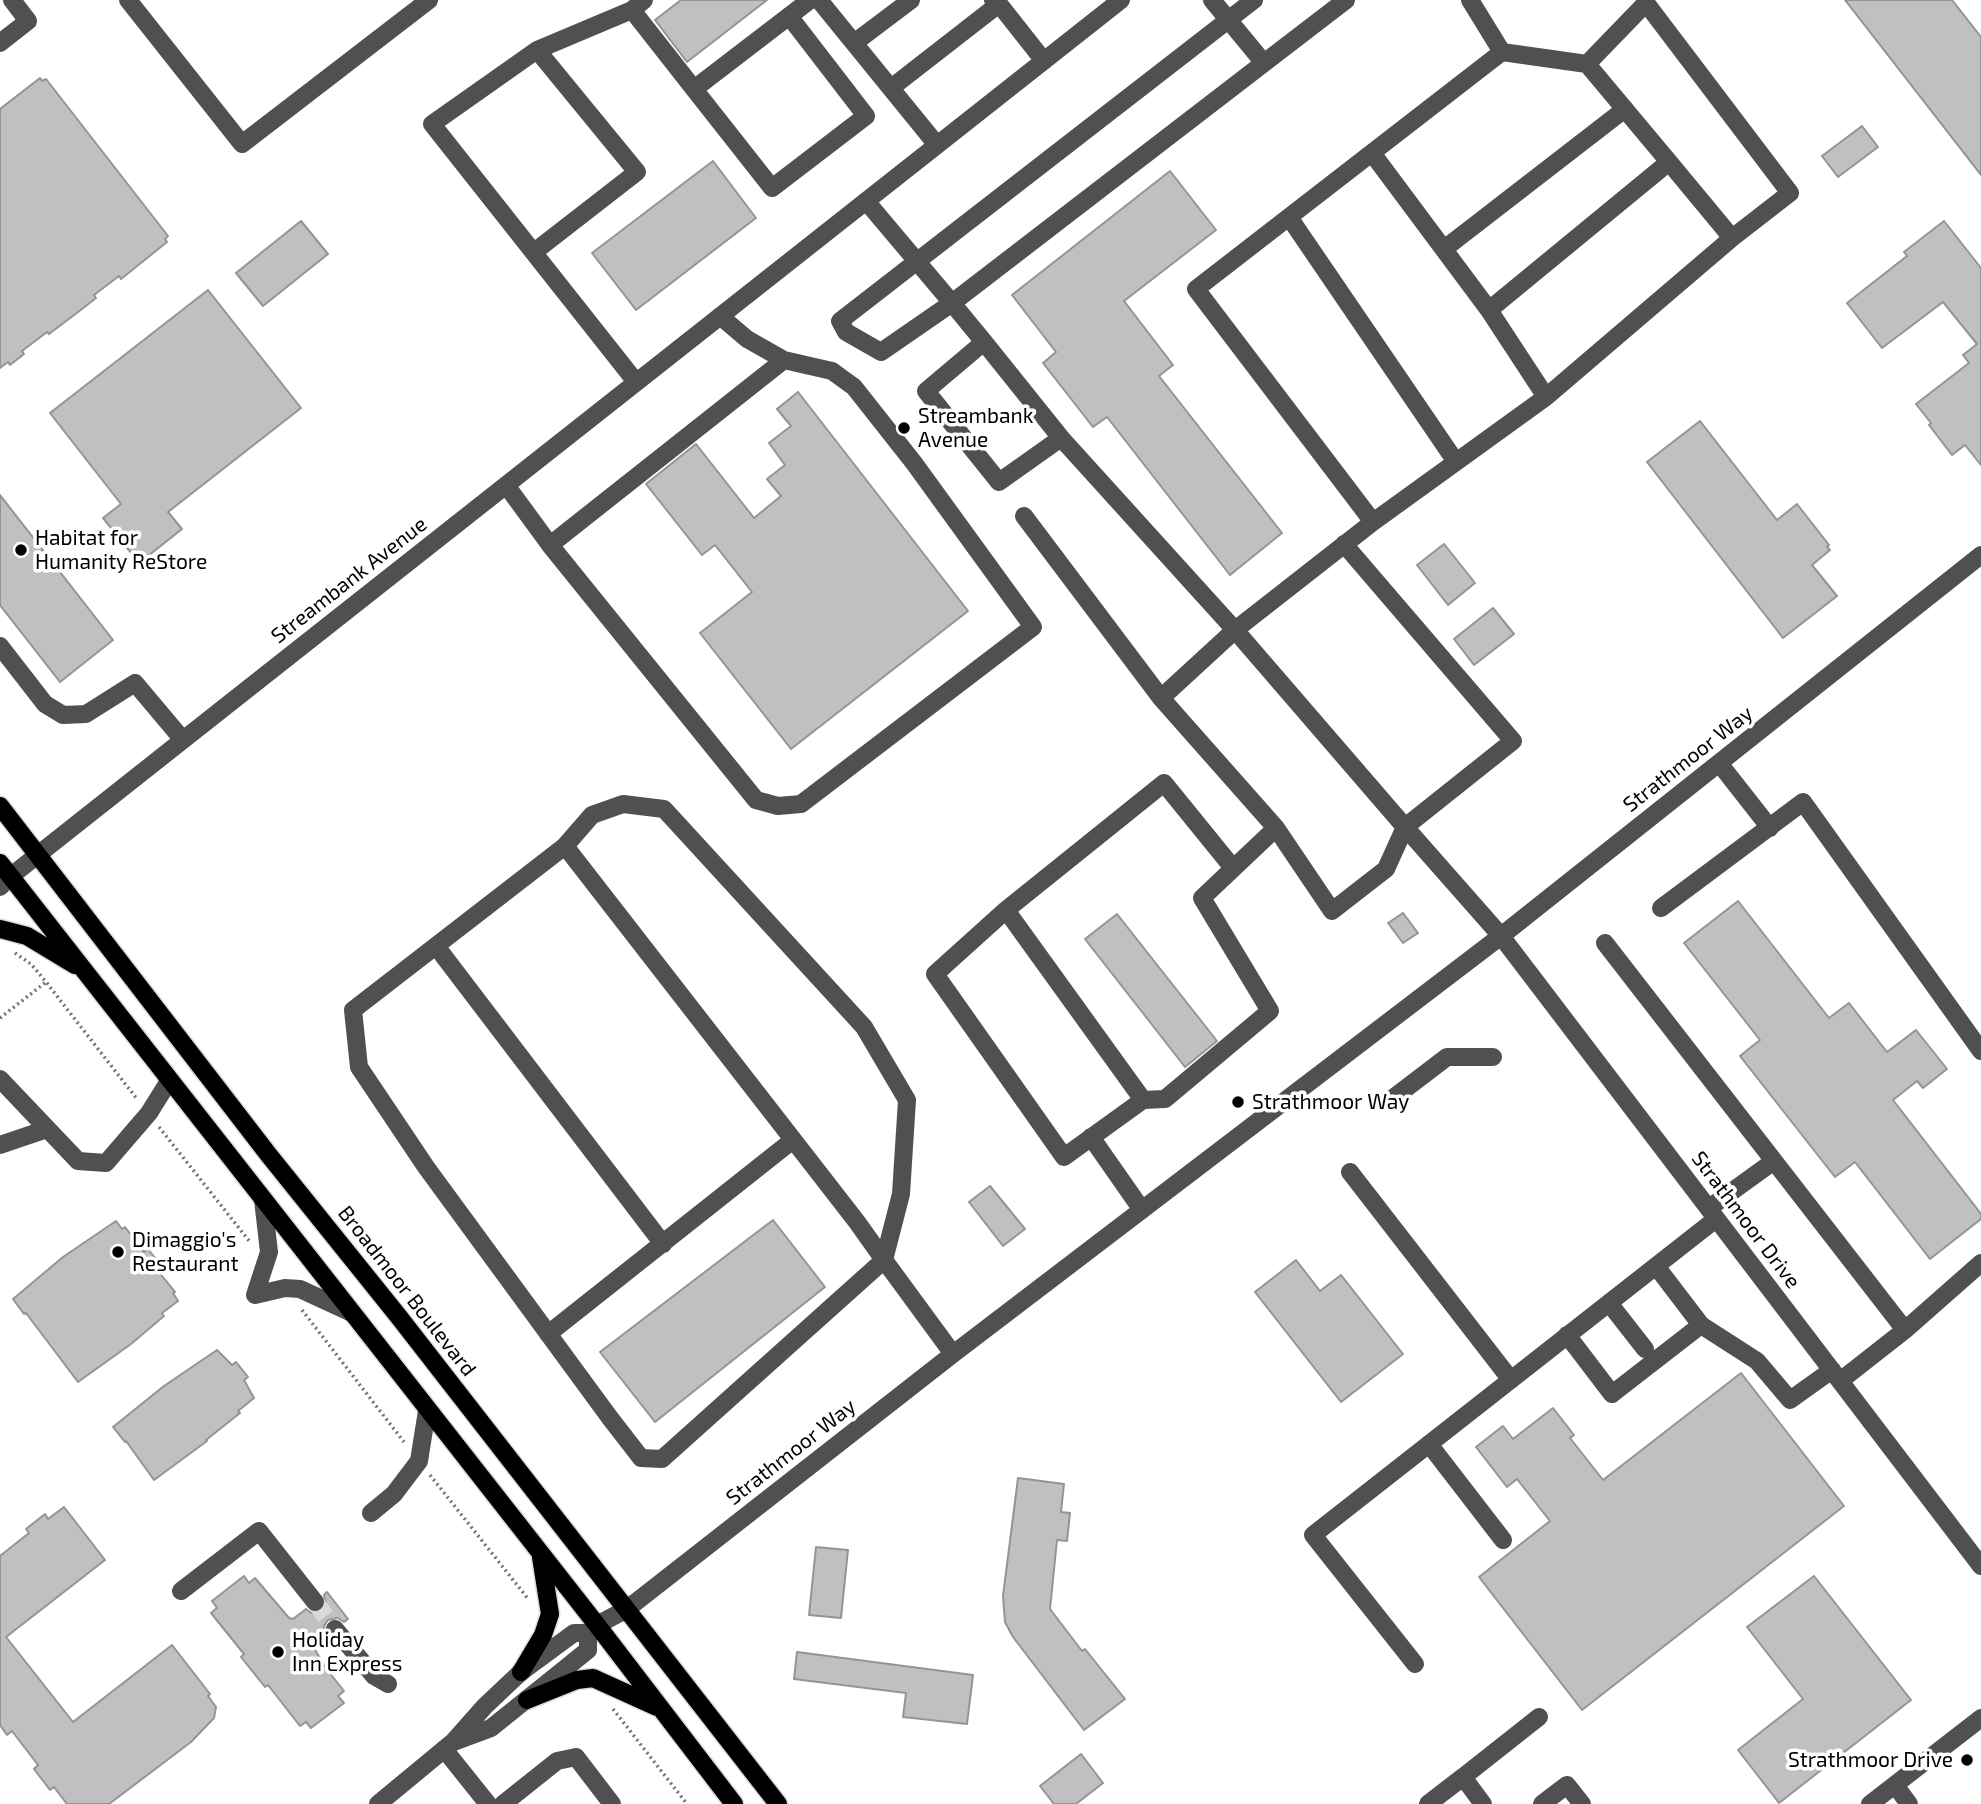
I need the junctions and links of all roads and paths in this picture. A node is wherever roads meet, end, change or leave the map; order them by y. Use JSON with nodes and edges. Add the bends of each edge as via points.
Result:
{"nodes":[{"id":1,"x":12,"y":0,"type":"edge"},
{"id":2,"x":429,"y":0,"type":"edge"},
{"id":3,"x":810,"y":0,"type":"edge"},
{"id":4,"x":819,"y":0,"type":"edge"},
{"id":5,"x":911,"y":0,"type":"edge"},
{"id":6,"x":1121,"y":0,"type":"edge"},
{"id":7,"x":1212,"y":0,"type":"edge"},
{"id":8,"x":1254,"y":0,"type":"edge"},
{"id":9,"x":1346,"y":0,"type":"edge"},
{"id":10,"x":1470,"y":0,"type":"edge"},
{"id":11,"x":131,"y":1,"type":"edge"},
{"id":12,"x":996,"y":2,"type":"edge"},
{"id":13,"x":638,"y":5,"type":"edge"},
{"id":14,"x":789,"y":16,"type":"junction"},
{"id":15,"x":1228,"y":20,"type":"junction"},
{"id":16,"x":0,"y":43,"type":"edge"},
{"id":17,"x":854,"y":43,"type":"junction"},
{"id":18,"x":537,"y":50,"type":"junction"},
{"id":19,"x":1502,"y":52,"type":"junction"},
{"id":20,"x":1044,"y":61,"type":"junction"},
{"id":21,"x":1264,"y":63,"type":"junction"},
{"id":22,"x":1587,"y":64,"type":"junction"},
{"id":23,"x":891,"y":88,"type":"junction"},
{"id":24,"x":694,"y":89,"type":"junction"},
{"id":25,"x":1625,"y":109,"type":"junction"},
{"id":26,"x":937,"y":145,"type":"junction"},
{"id":27,"x":1372,"y":153,"type":"junction"},
{"id":28,"x":1669,"y":162,"type":"junction"},
{"id":29,"x":866,"y":201,"type":"junction"},
{"id":30,"x":1289,"y":217,"type":"junction"},
{"id":31,"x":1732,"y":238,"type":"junction"},
{"id":32,"x":1444,"y":249,"type":"junction"},
{"id":33,"x":534,"y":252,"type":"junction"},
{"id":34,"x":917,"y":261,"type":"junction"},
{"id":35,"x":952,"y":303,"type":"junction"},
{"id":36,"x":1489,"y":310,"type":"junction"},
{"id":37,"x":720,"y":316,"type":"junction"},
{"id":38,"x":984,"y":342,"type":"junction"},
{"id":39,"x":784,"y":360,"type":"junction"},
{"id":40,"x":636,"y":382,"type":"junction"},
{"id":41,"x":1546,"y":397,"type":"junction"},
{"id":42,"x":1061,"y":438,"type":"junction"},
{"id":43,"x":1456,"y":462,"type":"junction"},
{"id":44,"x":506,"y":485,"type":"junction"},
{"id":45,"x":1024,"y":516,"type":"dead end"},
{"id":46,"x":1373,"y":522,"type":"junction"},
{"id":47,"x":1344,"y":544,"type":"junction"},
{"id":48,"x":550,"y":545,"type":"junction"},
{"id":49,"x":1981,"y":555,"type":"edge"},
{"id":50,"x":1235,"y":630,"type":"junction"},
{"id":51,"x":0,"y":646,"type":"edge"},
{"id":52,"x":1161,"y":698,"type":"junction"},
{"id":53,"x":183,"y":740,"type":"junction"},
{"id":54,"x":1719,"y":763,"type":"junction"},
{"id":55,"x":0,"y":806,"type":"edge"},
{"id":56,"x":1405,"y":827,"type":"junction"},
{"id":57,"x":1276,"y":828,"type":"junction"},
{"id":58,"x":1770,"y":828,"type":"junction"},
{"id":59,"x":565,"y":846,"type":"junction"},
{"id":60,"x":38,"y":855,"type":"junction"},
{"id":61,"x":1233,"y":868,"type":"junction"},
{"id":62,"x":2,"y":879,"type":"edge"},
{"id":63,"x":1661,"y":908,"type":"dead end"},
{"id":64,"x":1006,"y":910,"type":"junction"},
{"id":65,"x":0,"y":929,"type":"edge"},
{"id":66,"x":1500,"y":936,"type":"junction"},
{"id":67,"x":1605,"y":943,"type":"dead end"},
{"id":68,"x":436,"y":946,"type":"junction"},
{"id":69,"x":11,"y":951,"type":"dead end"},
{"id":70,"x":86,"y":972,"type":"junction"},
{"id":71,"x":46,"y":982,"type":"junction"},
{"id":72,"x":0,"y":1018,"type":"edge"},
{"id":73,"x":1981,"y":1051,"type":"edge"},
{"id":74,"x":1493,"y":1056,"type":"dead end"},
{"id":75,"x":0,"y":1079,"type":"edge"},
{"id":76,"x":169,"y":1081,"type":"junction"},
{"id":77,"x":135,"y":1096,"type":"dead end"},
{"id":78,"x":1143,"y":1100,"type":"junction"},
{"id":79,"x":1388,"y":1102,"type":"dead end"},
{"id":80,"x":161,"y":1128,"type":"dead end"},
{"id":81,"x":47,"y":1129,"type":"junction"},
{"id":82,"x":1091,"y":1137,"type":"junction"},
{"id":83,"x":793,"y":1140,"type":"junction"},
{"id":84,"x":0,"y":1144,"type":"edge"},
{"id":85,"x":1774,"y":1161,"type":"junction"},
{"id":86,"x":1350,"y":1171,"type":"dead end"},
{"id":87,"x":263,"y":1200,"type":"junction"},
{"id":88,"x":1142,"y":1210,"type":"junction"},
{"id":89,"x":1712,"y":1213,"type":"junction"},
{"id":90,"x":250,"y":1242,"type":"dead end"},
{"id":91,"x":663,"y":1244,"type":"junction"},
{"id":92,"x":884,"y":1260,"type":"junction"},
{"id":93,"x":1981,"y":1263,"type":"edge"},
{"id":94,"x":1656,"y":1266,"type":"junction"},
{"id":95,"x":295,"y":1300,"type":"dead end"},
{"id":96,"x":1609,"y":1303,"type":"junction"},
{"id":97,"x":352,"y":1314,"type":"junction"},
{"id":98,"x":1701,"y":1325,"type":"junction"},
{"id":99,"x":1905,"y":1331,"type":"junction"},
{"id":100,"x":548,"y":1334,"type":"junction"},
{"id":101,"x":1567,"y":1335,"type":"junction"},
{"id":102,"x":1645,"y":1349,"type":"dead end"},
{"id":103,"x":953,"y":1354,"type":"junction"},
{"id":104,"x":1836,"y":1376,"type":"junction"},
{"id":105,"x":1511,"y":1380,"type":"junction"},
{"id":106,"x":427,"y":1411,"type":"junction"},
{"id":107,"x":405,"y":1444,"type":"dead end"},
{"id":108,"x":1429,"y":1444,"type":"junction"},
{"id":109,"x":430,"y":1475,"type":"dead end"},
{"id":110,"x":371,"y":1513,"type":"dead end"},
{"id":111,"x":1503,"y":1540,"type":"dead end"},
{"id":112,"x":540,"y":1554,"type":"junction"},
{"id":113,"x":1981,"y":1566,"type":"edge"},
{"id":114,"x":181,"y":1591,"type":"dead end"},
{"id":115,"x":530,"y":1601,"type":"dead end"},
{"id":116,"x":315,"y":1602,"type":"tunnel mouth"},
{"id":117,"x":627,"y":1609,"type":"junction"},
{"id":118,"x":335,"y":1629,"type":"tunnel mouth"},
{"id":119,"x":593,"y":1629,"type":"junction"},
{"id":120,"x":1415,"y":1664,"type":"dead end"},
{"id":121,"x":522,"y":1672,"type":"junction"},
{"id":122,"x":387,"y":1684,"type":"dead end"},
{"id":123,"x":527,"y":1700,"type":"junction"},
{"id":124,"x":613,"y":1709,"type":"dead end"},
{"id":125,"x":660,"y":1709,"type":"junction"},
{"id":126,"x":1539,"y":1717,"type":"dead end"},
{"id":127,"x":1981,"y":1718,"type":"edge"},
{"id":128,"x":448,"y":1746,"type":"junction"},
{"id":129,"x":1463,"y":1777,"type":"junction"},
{"id":130,"x":1895,"y":1785,"type":"junction"},
{"id":131,"x":378,"y":1804,"type":"edge"},
{"id":132,"x":488,"y":1804,"type":"edge"},
{"id":133,"x":503,"y":1804,"type":"edge"},
{"id":134,"x":612,"y":1804,"type":"edge"},
{"id":135,"x":687,"y":1804,"type":"edge"},
{"id":136,"x":734,"y":1804,"type":"edge"},
{"id":137,"x":778,"y":1804,"type":"edge"},
{"id":138,"x":1428,"y":1804,"type":"edge"},
{"id":139,"x":1483,"y":1804,"type":"edge"},
{"id":140,"x":1542,"y":1804,"type":"edge"},
{"id":141,"x":1582,"y":1804,"type":"edge"},
{"id":142,"x":1870,"y":1804,"type":"edge"},
{"id":143,"x":1909,"y":1804,"type":"edge"}],
"edges":[{"from":1,"to":16,"type":"street","via":[[28,21]]},
{"from":2,"to":11,"type":"street","via":[[242,145]]},
{"from":3,"to":14,"type":"street"},
{"from":4,"to":17,"type":"street"},
{"from":5,"to":17,"type":"street"},
{"from":6,"to":20,"type":"street","name":"Streambank Avenue"},
{"from":7,"to":15,"type":"street"},
{"from":8,"to":15,"type":"street"},
{"from":9,"to":21,"type":"street"},
{"from":10,"to":19,"type":"street"},
{"from":12,"to":20,"type":"street"},
{"from":12,"to":23,"type":"street"},
{"from":13,"to":18,"type":"street"},
{"from":13,"to":24,"type":"street"},
{"from":14,"to":24,"type":"street"},
{"from":14,"to":24,"type":"street","via":[[866,116],[772,188]]},
{"from":15,"to":21,"type":"street"},
{"from":15,"to":34,"type":"street"},
{"from":17,"to":23,"type":"street"},
{"from":18,"to":33,"type":"street","via":[[637,172]]},
{"from":18,"to":33,"type":"street","via":[[432,124]]},
{"from":19,"to":22,"type":"street"},
{"from":19,"to":27,"type":"street"},
{"from":20,"to":26,"type":"street","name":"Streambank Avenue"},
{"from":21,"to":35,"type":"street"},
{"from":22,"to":25,"type":"street"},
{"from":22,"to":31,"type":"street","via":[[1646,3],[1790,193]]},
{"from":23,"to":26,"type":"street"},
{"from":25,"to":28,"type":"street"},
{"from":25,"to":32,"type":"street"},
{"from":26,"to":29,"type":"street","name":"Streambank Avenue"},
{"from":27,"to":30,"type":"street"},
{"from":27,"to":32,"type":"street"},
{"from":28,"to":31,"type":"street"},
{"from":28,"to":36,"type":"street"},
{"from":29,"to":34,"type":"street","name":"Strathmoor Drive"},
{"from":29,"to":37,"type":"street","name":"Streambank Avenue"},
{"from":30,"to":43,"type":"street"},
{"from":30,"to":46,"type":"street","via":[[1196,289]]},
{"from":31,"to":41,"type":"street"},
{"from":32,"to":36,"type":"street"},
{"from":33,"to":40,"type":"street"},
{"from":34,"to":35,"type":"street","name":"Strathmoor Drive"},
{"from":34,"to":35,"type":"street","via":[[840,321],[846,331],[881,352]]},
{"from":35,"to":38,"type":"street","name":"Strathmoor Drive"},
{"from":36,"to":41,"type":"street"},
{"from":37,"to":39,"type":"street","via":[[747,339]]},
{"from":37,"to":40,"type":"street","name":"Streambank Avenue"},
{"from":38,"to":42,"type":"street","name":"Strathmoor Drive"},
{"from":38,"to":42,"type":"street","via":[[926,391],[999,482]]},
{"from":39,"to":48,"type":"street"},
{"from":39,"to":48,"type":"street","via":[[832,371],[854,387],[1033,627],[801,804],[778,806],[756,800]]},
{"from":40,"to":44,"type":"street","name":"Streambank Avenue"},
{"from":41,"to":43,"type":"street"},
{"from":42,"to":50,"type":"street","name":"Strathmoor Drive"},
{"from":43,"to":46,"type":"street"},
{"from":44,"to":48,"type":"street"},
{"from":44,"to":53,"type":"street","name":"Streambank Avenue"},
{"from":45,"to":52,"type":"street"},
{"from":46,"to":47,"type":"street"},
{"from":47,"to":50,"type":"street"},
{"from":47,"to":56,"type":"street","via":[[1513,741]]},
{"from":49,"to":54,"type":"street","name":"Strathmoor Way"},
{"from":50,"to":52,"type":"street"},
{"from":50,"to":56,"type":"street","name":"Strathmoor Drive"},
{"from":51,"to":53,"type":"street","via":[[46,704],[63,715],[86,714],[135,683]]},
{"from":52,"to":57,"type":"street"},
{"from":53,"to":60,"type":"street","name":"Streambank Avenue"},
{"from":54,"to":58,"type":"street"},
{"from":54,"to":66,"type":"street","name":"Strathmoor Way"},
{"from":55,"to":60,"type":"main road","name":"Broadmoor Boulevard"},
{"from":56,"to":57,"type":"street","via":[[1386,869],[1332,911]]},
{"from":56,"to":66,"type":"street","name":"Strathmoor Drive"},
{"from":57,"to":61,"type":"street"},
{"from":58,"to":63,"type":"street"},
{"from":58,"to":73,"type":"street","via":[[1803,802]]},
{"from":59,"to":68,"type":"street"},
{"from":59,"to":83,"type":"street"},
{"from":59,"to":92,"type":"street","via":[[592,815],[623,804],[664,809],[864,1027],[907,1100],[901,1194]]},
{"from":60,"to":62,"type":"street","name":"Streambank Avenue"},
{"from":60,"to":117,"type":"main road","name":"Broadmoor Boulevard"},
{"from":61,"to":64,"type":"street","via":[[1164,783]]},
{"from":61,"to":78,"type":"street","via":[[1202,898],[1270,1011],[1165,1098]]},
{"from":62,"to":70,"type":"main road"},
{"from":64,"to":78,"type":"street"},
{"from":64,"to":82,"type":"street","via":[[935,974],[1064,1157]]},
{"from":65,"to":70,"type":"main road","via":[[27,936]]},
{"from":66,"to":88,"type":"street","name":"Strathmoor Way"},
{"from":66,"to":89,"type":"street","name":"Strathmoor Drive"},
{"from":67,"to":85,"type":"street"},
{"from":68,"to":91,"type":"street"},
{"from":68,"to":100,"type":"street","via":[[353,1010],[359,1067]]},
{"from":69,"to":71,"type":"path","via":[[31,964]]},
{"from":70,"to":76,"type":"main road"},
{"from":71,"to":72,"type":"path"},
{"from":71,"to":77,"type":"path"},
{"from":74,"to":79,"type":"street","via":[[1447,1056]]},
{"from":75,"to":81,"type":"street"},
{"from":76,"to":81,"type":"street","via":[[149,1113],[106,1163],[78,1161]]},
{"from":76,"to":87,"type":"main road"},
{"from":78,"to":82,"type":"street"},
{"from":80,"to":90,"type":"path"},
{"from":81,"to":84,"type":"street"},
{"from":82,"to":88,"type":"street"},
{"from":83,"to":91,"type":"street"},
{"from":83,"to":92,"type":"street"},
{"from":85,"to":89,"type":"street"},
{"from":85,"to":99,"type":"street"},
{"from":86,"to":105,"type":"street"},
{"from":87,"to":97,"type":"main road"},
{"from":87,"to":97,"type":"street","via":[[269,1252],[255,1295],[300,1289]]},
{"from":88,"to":103,"type":"street","name":"Strathmoor Way"},
{"from":89,"to":94,"type":"street"},
{"from":89,"to":104,"type":"street","name":"Strathmoor Drive"},
{"from":91,"to":100,"type":"street"},
{"from":92,"to":100,"type":"street","via":[[662,1459],[641,1458]]},
{"from":92,"to":103,"type":"street"},
{"from":93,"to":99,"type":"street"},
{"from":94,"to":96,"type":"street"},
{"from":94,"to":98,"type":"street"},
{"from":95,"to":107,"type":"path"},
{"from":96,"to":101,"type":"street"},
{"from":96,"to":102,"type":"street"},
{"from":97,"to":106,"type":"main road"},
{"from":98,"to":101,"type":"street","via":[[1612,1394]]},
{"from":98,"to":104,"type":"street","via":[[1757,1361],[1790,1400]]},
{"from":99,"to":104,"type":"street"},
{"from":101,"to":105,"type":"street"},
{"from":103,"to":117,"type":"street","name":"Strathmoor Way"},
{"from":104,"to":113,"type":"street","name":"Strathmoor Drive"},
{"from":105,"to":108,"type":"street"},
{"from":106,"to":110,"type":"street","via":[[419,1461],[394,1494]]},
{"from":106,"to":112,"type":"main road"},
{"from":108,"to":111,"type":"street"},
{"from":108,"to":120,"type":"street","via":[[1313,1535]]},
{"from":109,"to":115,"type":"path"},
{"from":112,"to":119,"type":"main road"},
{"from":112,"to":121,"type":"main road","via":[[550,1614]]},
{"from":114,"to":116,"type":"street","via":[[259,1531]]},
{"from":117,"to":119,"type":"street","name":"Strathmoor Way"},
{"from":117,"to":137,"type":"main road","name":"Broadmoor Boulevard"},
{"from":118,"to":122,"type":"street","via":[[374,1676]]},
{"from":119,"to":121,"type":"street","name":"Strathmoor Way","via":[[574,1633]]},
{"from":119,"to":123,"type":"street","via":[[588,1650]]},
{"from":119,"to":125,"type":"main road"},
{"from":121,"to":128,"type":"street","name":"Strathmoor Way"},
{"from":123,"to":125,"type":"main road","via":[[593,1678]]},
{"from":123,"to":128,"type":"street","via":[[491,1728]]},
{"from":124,"to":135,"type":"path"},
{"from":125,"to":136,"type":"main road"},
{"from":126,"to":129,"type":"street"},
{"from":127,"to":130,"type":"street"},
{"from":128,"to":131,"type":"street"},
{"from":128,"to":132,"type":"street"},
{"from":129,"to":138,"type":"street"},
{"from":129,"to":139,"type":"street"},
{"from":130,"to":142,"type":"street"},
{"from":130,"to":143,"type":"street"},
{"from":133,"to":134,"type":"street","via":[[557,1761],[576,1757]]},
{"from":140,"to":141,"type":"street","via":[[1567,1785]]}]}
